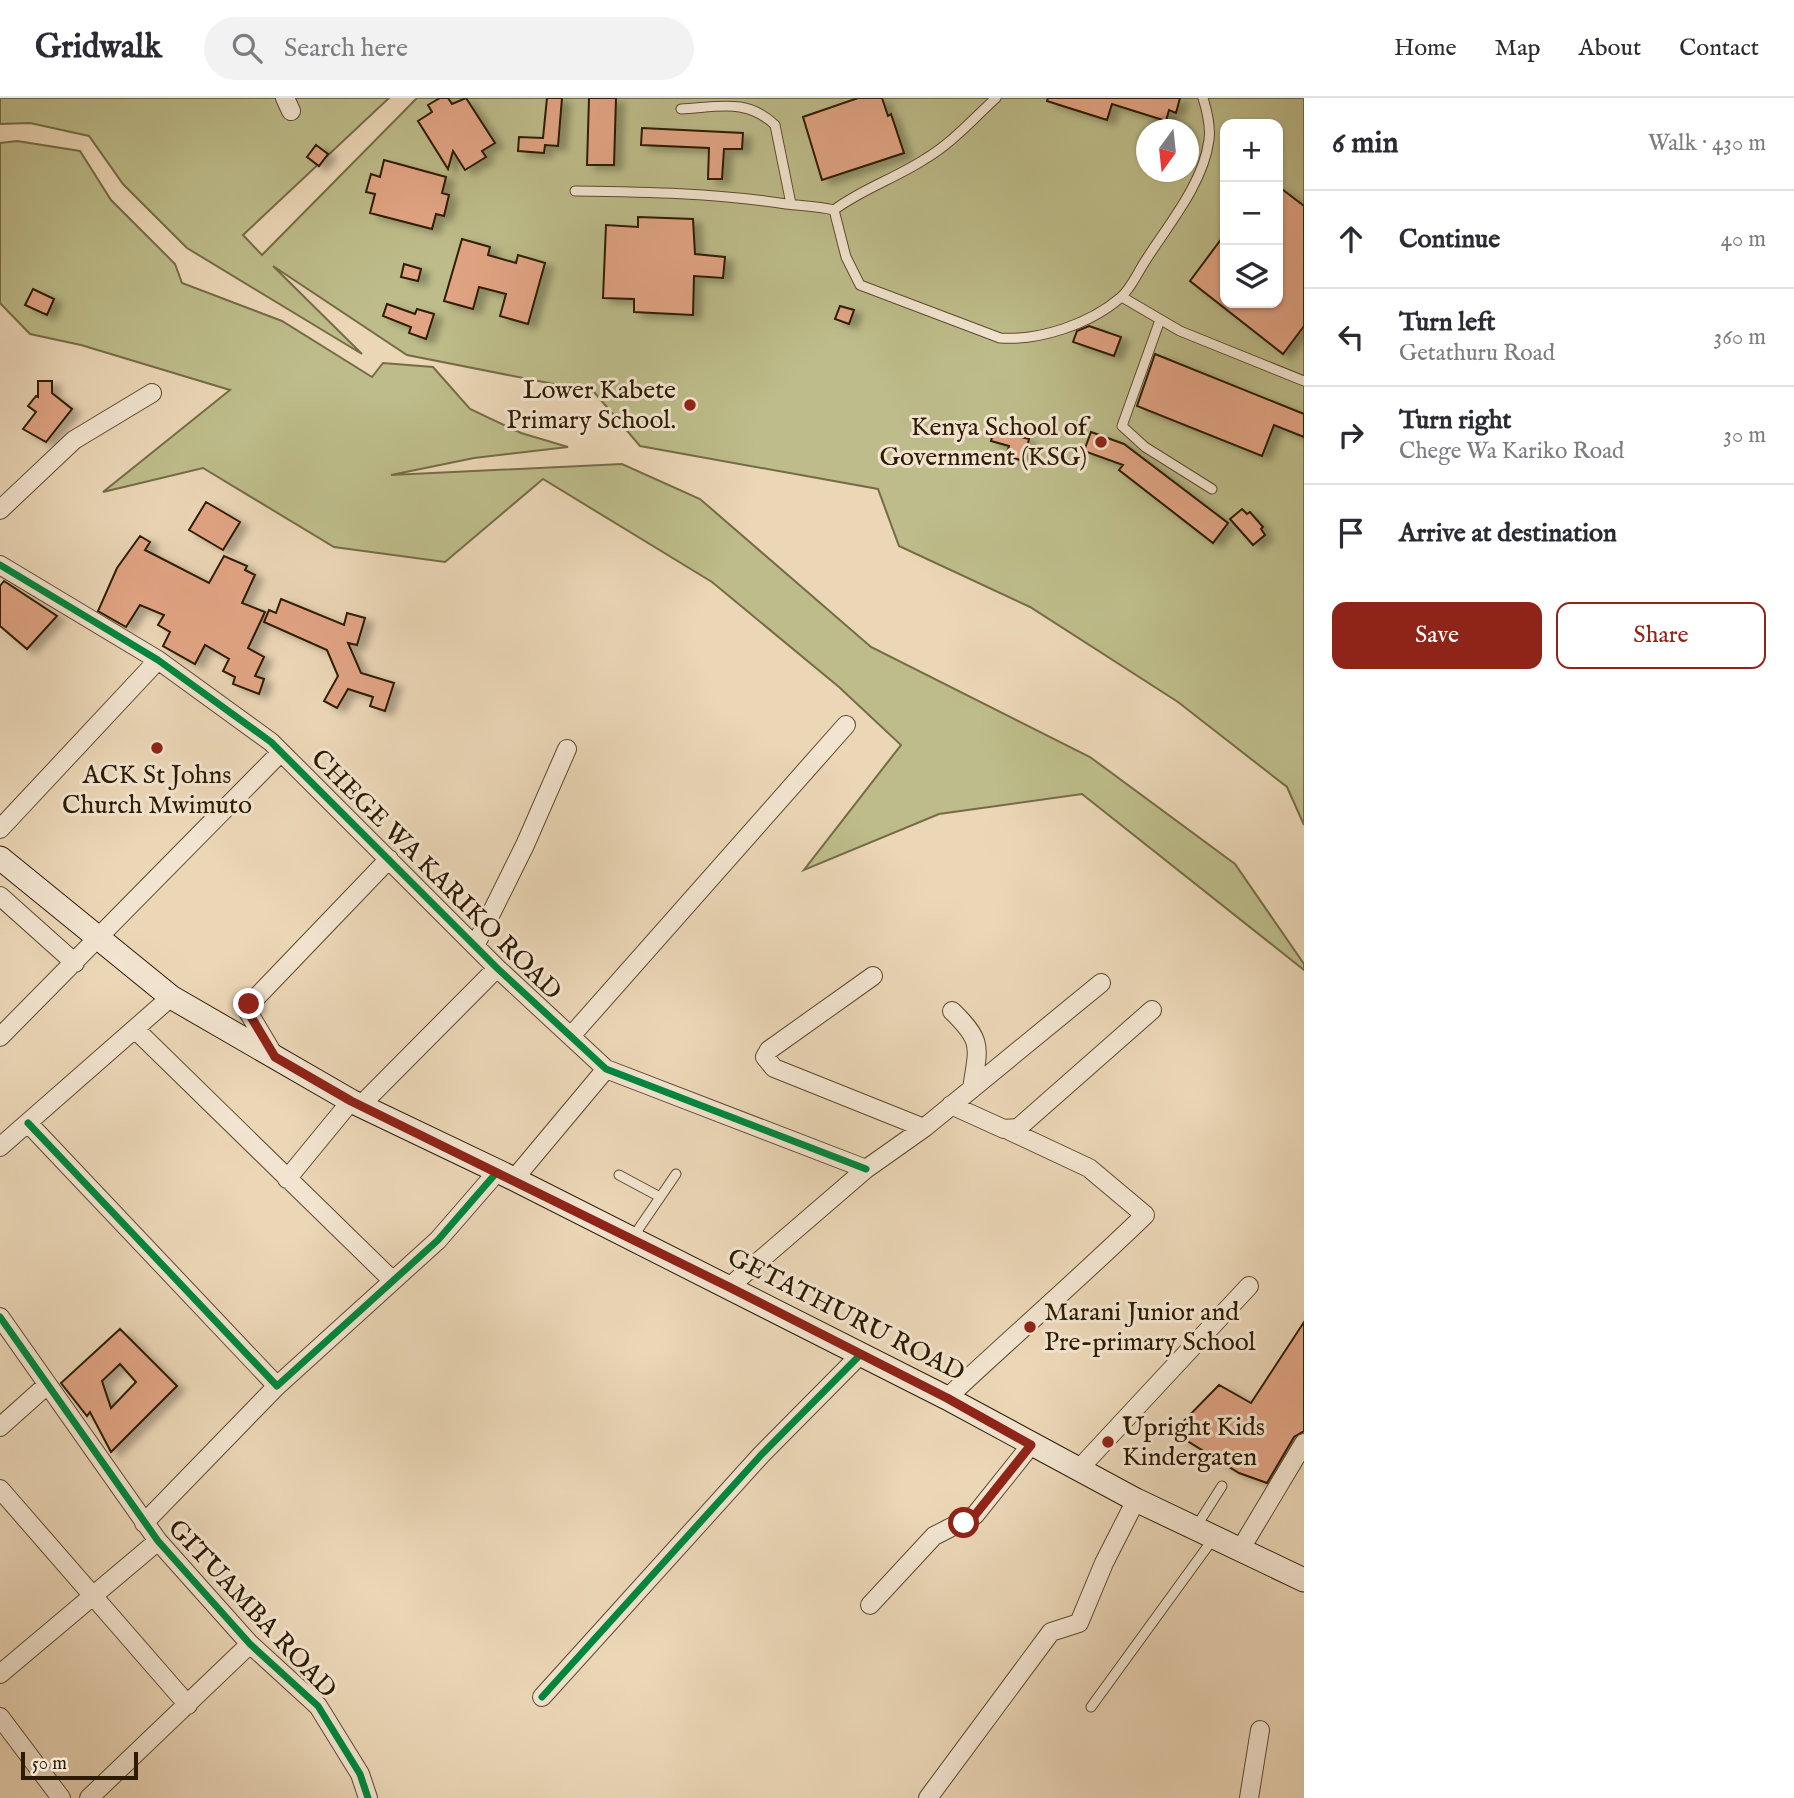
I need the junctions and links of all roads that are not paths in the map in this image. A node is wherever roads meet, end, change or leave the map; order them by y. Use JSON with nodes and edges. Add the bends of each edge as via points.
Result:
{"nodes":[{"id":1,"x":996,"y":98,"type":"edge"},
{"id":2,"x":1203,"y":98,"type":"edge"},
{"id":3,"x":681,"y":109,"type":"dead end"},
{"id":4,"x":575,"y":191,"type":"dead end"},
{"id":5,"x":791,"y":204,"type":"junction"},
{"id":6,"x":834,"y":211,"type":"junction"},
{"id":7,"x":1122,"y":297,"type":"junction"},
{"id":8,"x":1160,"y":320,"type":"junction"},
{"id":9,"x":1304,"y":381,"type":"edge"},
{"id":10,"x":152,"y":393,"type":"dead end"},
{"id":11,"x":1212,"y":489,"type":"dead end"},
{"id":12,"x":0,"y":510,"type":"edge"},
{"id":13,"x":0,"y":565,"type":"edge"},
{"id":14,"x":158,"y":660,"type":"junction"},
{"id":15,"x":846,"y":724,"type":"dead end"},
{"id":16,"x":567,"y":749,"type":"dead end"},
{"id":17,"x":281,"y":752,"type":"junction"},
{"id":18,"x":0,"y":828,"type":"edge"},
{"id":19,"x":0,"y":858,"type":"edge"},
{"id":20,"x":388,"y":859,"type":"junction"},
{"id":21,"x":0,"y":897,"type":"edge"},
{"id":22,"x":100,"y":936,"type":"junction"},
{"id":23,"x":475,"y":946,"type":"junction"},
{"id":24,"x":75,"y":963,"type":"junction"},
{"id":25,"x":497,"y":968,"type":"junction"},
{"id":26,"x":873,"y":976,"type":"dead end"},
{"id":27,"x":1101,"y":983,"type":"dead end"},
{"id":28,"x":171,"y":997,"type":"junction"},
{"id":29,"x":1152,"y":1010,"type":"dead end"},
{"id":30,"x":952,"y":1011,"type":"dead end"},
{"id":31,"x":135,"y":1029,"type":"junction"},
{"id":32,"x":571,"y":1036,"type":"junction"},
{"id":33,"x":0,"y":1037,"type":"edge"},
{"id":34,"x":275,"y":1057,"type":"junction"},
{"id":35,"x":606,"y":1069,"type":"junction"},
{"id":36,"x":972,"y":1089,"type":"junction"},
{"id":37,"x":355,"y":1104,"type":"junction"},
{"id":38,"x":951,"y":1105,"type":"junction"},
{"id":39,"x":29,"y":1123,"type":"junction"},
{"id":40,"x":923,"y":1128,"type":"junction"},
{"id":41,"x":1010,"y":1131,"type":"junction"},
{"id":42,"x":0,"y":1147,"type":"edge"},
{"id":43,"x":866,"y":1169,"type":"junction"},
{"id":44,"x":676,"y":1174,"type":"dead end"},
{"id":45,"x":505,"y":1175,"type":"junction"},
{"id":46,"x":619,"y":1175,"type":"dead end"},
{"id":47,"x":287,"y":1179,"type":"junction"},
{"id":48,"x":660,"y":1197,"type":"junction"},
{"id":49,"x":632,"y":1238,"type":"junction"},
{"id":50,"x":393,"y":1281,"type":"junction"},
{"id":51,"x":1249,"y":1286,"type":"dead end"},
{"id":52,"x":729,"y":1287,"type":"junction"},
{"id":53,"x":0,"y":1317,"type":"edge"},
{"id":54,"x":860,"y":1355,"type":"junction"},
{"id":55,"x":47,"y":1385,"type":"junction"},
{"id":56,"x":277,"y":1386,"type":"junction"},
{"id":57,"x":947,"y":1398,"type":"junction"},
{"id":58,"x":0,"y":1427,"type":"edge"},
{"id":59,"x":1304,"y":1443,"type":"edge"},
{"id":60,"x":1031,"y":1445,"type":"junction"},
{"id":61,"x":1078,"y":1470,"type":"junction"},
{"id":62,"x":1222,"y":1486,"type":"dead end"},
{"id":63,"x":0,"y":1489,"type":"edge"},
{"id":64,"x":1136,"y":1500,"type":"junction"},
{"id":65,"x":144,"y":1523,"type":"junction"},
{"id":66,"x":1204,"y":1533,"type":"junction"},
{"id":67,"x":158,"y":1541,"type":"junction"},
{"id":68,"x":1240,"y":1550,"type":"junction"},
{"id":69,"x":1304,"y":1580,"type":"edge"},
{"id":70,"x":94,"y":1595,"type":"junction"},
{"id":71,"x":870,"y":1605,"type":"dead end"},
{"id":72,"x":250,"y":1644,"type":"junction"},
{"id":73,"x":0,"y":1674,"type":"edge"},
{"id":74,"x":542,"y":1697,"type":"dead end"},
{"id":75,"x":188,"y":1705,"type":"junction"},
{"id":76,"x":1091,"y":1707,"type":"dead end"},
{"id":77,"x":0,"y":1717,"type":"edge"},
{"id":78,"x":1260,"y":1730,"type":"dead end"},
{"id":79,"x":61,"y":1798,"type":"edge"},
{"id":80,"x":89,"y":1798,"type":"edge"},
{"id":81,"x":368,"y":1798,"type":"edge"},
{"id":82,"x":928,"y":1798,"type":"edge"},
{"id":83,"x":1249,"y":1798,"type":"edge"}],
"edges":[{"from":1,"to":6,"type":"lane","via":[[927,159],[855,194]]},
{"from":2,"to":7,"type":"lane","via":[[1209,139],[1204,160],[1192,187]]},
{"from":3,"to":5,"type":"lane","via":[[747,106],[766,115],[775,125]]},
{"from":4,"to":5,"type":"lane","via":[[729,195]]},
{"from":5,"to":6,"type":"lane"},
{"from":6,"to":7,"type":"lane","via":[[859,285],[1000,338],[1041,336],[1101,312]]},
{"from":7,"to":8,"type":"lane"},
{"from":8,"to":9,"type":"lane"},
{"from":8,"to":11,"type":"lane","via":[[1122,426],[1145,447]]},
{"from":10,"to":12,"type":"street","via":[[74,440]]},
{"from":13,"to":14,"type":"street","name":"CHEGE WA KARIKO ROAD"},
{"from":14,"to":17,"type":"street","name":"CHEGE WA KARIKO ROAD","via":[[220,702]]},
{"from":14,"to":18,"type":"street"},
{"from":15,"to":32,"type":"street"},
{"from":16,"to":23,"type":"street"},
{"from":17,"to":20,"type":"street","name":"CHEGE WA KARIKO ROAD"},
{"from":17,"to":22,"type":"street"},
{"from":19,"to":22,"type":"main road","name":"GETATHURU ROAD"},
{"from":20,"to":23,"type":"street","name":"CHEGE WA KARIKO ROAD"},
{"from":20,"to":34,"type":"street","name":"CHEGE WA KARIKO ROAD","via":[[249,1004],[247,1010]]},
{"from":21,"to":24,"type":"street"},
{"from":22,"to":24,"type":"street"},
{"from":22,"to":28,"type":"main road","name":"GETATHURU ROAD"},
{"from":23,"to":25,"type":"street","name":"CHEGE WA KARIKO ROAD"},
{"from":24,"to":33,"type":"street"},
{"from":25,"to":32,"type":"street","name":"CHEGE WA KARIKO ROAD"},
{"from":25,"to":37,"type":"street"},
{"from":26,"to":40,"type":"street","via":[[765,1057],[774,1068]]},
{"from":27,"to":36,"type":"street"},
{"from":28,"to":31,"type":"street"},
{"from":28,"to":34,"type":"main road","name":"GETATHURU ROAD"},
{"from":29,"to":41,"type":"street"},
{"from":30,"to":36,"type":"street","via":[[974,1032],[978,1048]]},
{"from":31,"to":39,"type":"street"},
{"from":31,"to":47,"type":"street"},
{"from":32,"to":35,"type":"street","name":"CHEGE WA KARIKO ROAD"},
{"from":34,"to":37,"type":"main road","name":"GETATHURU ROAD"},
{"from":35,"to":43,"type":"street","name":"CHEGE WA KARIKO ROAD"},
{"from":35,"to":45,"type":"street"},
{"from":36,"to":38,"type":"street"},
{"from":37,"to":45,"type":"main road","name":"GETATHURU ROAD"},
{"from":37,"to":47,"type":"street"},
{"from":38,"to":40,"type":"street"},
{"from":38,"to":41,"type":"street"},
{"from":39,"to":42,"type":"street"},
{"from":39,"to":56,"type":"street"},
{"from":40,"to":43,"type":"street"},
{"from":41,"to":57,"type":"street","via":[[1089,1168],[1146,1215]]},
{"from":43,"to":52,"type":"street"},
{"from":44,"to":48,"type":"lane"},
{"from":45,"to":49,"type":"main road","name":"GETATHURU ROAD"},
{"from":45,"to":50,"type":"street"},
{"from":46,"to":48,"type":"lane"},
{"from":47,"to":50,"type":"street"},
{"from":48,"to":49,"type":"lane"},
{"from":49,"to":52,"type":"main road","name":"GETATHURU ROAD"},
{"from":50,"to":56,"type":"street"},
{"from":51,"to":61,"type":"street"},
{"from":52,"to":54,"type":"main road","name":"GETATHURU ROAD"},
{"from":53,"to":55,"type":"street","name":"GITUAMBA ROAD"},
{"from":54,"to":57,"type":"main road","name":"GETATHURU ROAD"},
{"from":54,"to":74,"type":"street","via":[[761,1455]]},
{"from":55,"to":58,"type":"street"},
{"from":55,"to":65,"type":"street","name":"GITUAMBA ROAD"},
{"from":56,"to":65,"type":"street"},
{"from":57,"to":60,"type":"main road","name":"GETATHURU ROAD"},
{"from":59,"to":68,"type":"street"},
{"from":60,"to":61,"type":"main road","name":"GETATHURU ROAD"},
{"from":60,"to":71,"type":"street","via":[[975,1515],[934,1536]]},
{"from":61,"to":64,"type":"main road","name":"GETATHURU ROAD"},
{"from":62,"to":66,"type":"lane"},
{"from":63,"to":70,"type":"street"},
{"from":64,"to":66,"type":"main road","name":"GETATHURU ROAD"},
{"from":64,"to":82,"type":"street","via":[[1079,1623],[1051,1632]]},
{"from":65,"to":67,"type":"street","name":"GITUAMBA ROAD"},
{"from":66,"to":68,"type":"main road","name":"GETATHURU ROAD"},
{"from":66,"to":76,"type":"lane"},
{"from":67,"to":70,"type":"street"},
{"from":67,"to":72,"type":"street","name":"GITUAMBA ROAD"},
{"from":68,"to":69,"type":"main road","name":"GETATHURU ROAD"},
{"from":70,"to":73,"type":"street"},
{"from":70,"to":75,"type":"street"},
{"from":72,"to":75,"type":"street"},
{"from":72,"to":81,"type":"street","name":"GITUAMBA ROAD","via":[[318,1706],[360,1774]]},
{"from":75,"to":80,"type":"street"},
{"from":77,"to":79,"type":"street"},
{"from":78,"to":83,"type":"street"}]}
